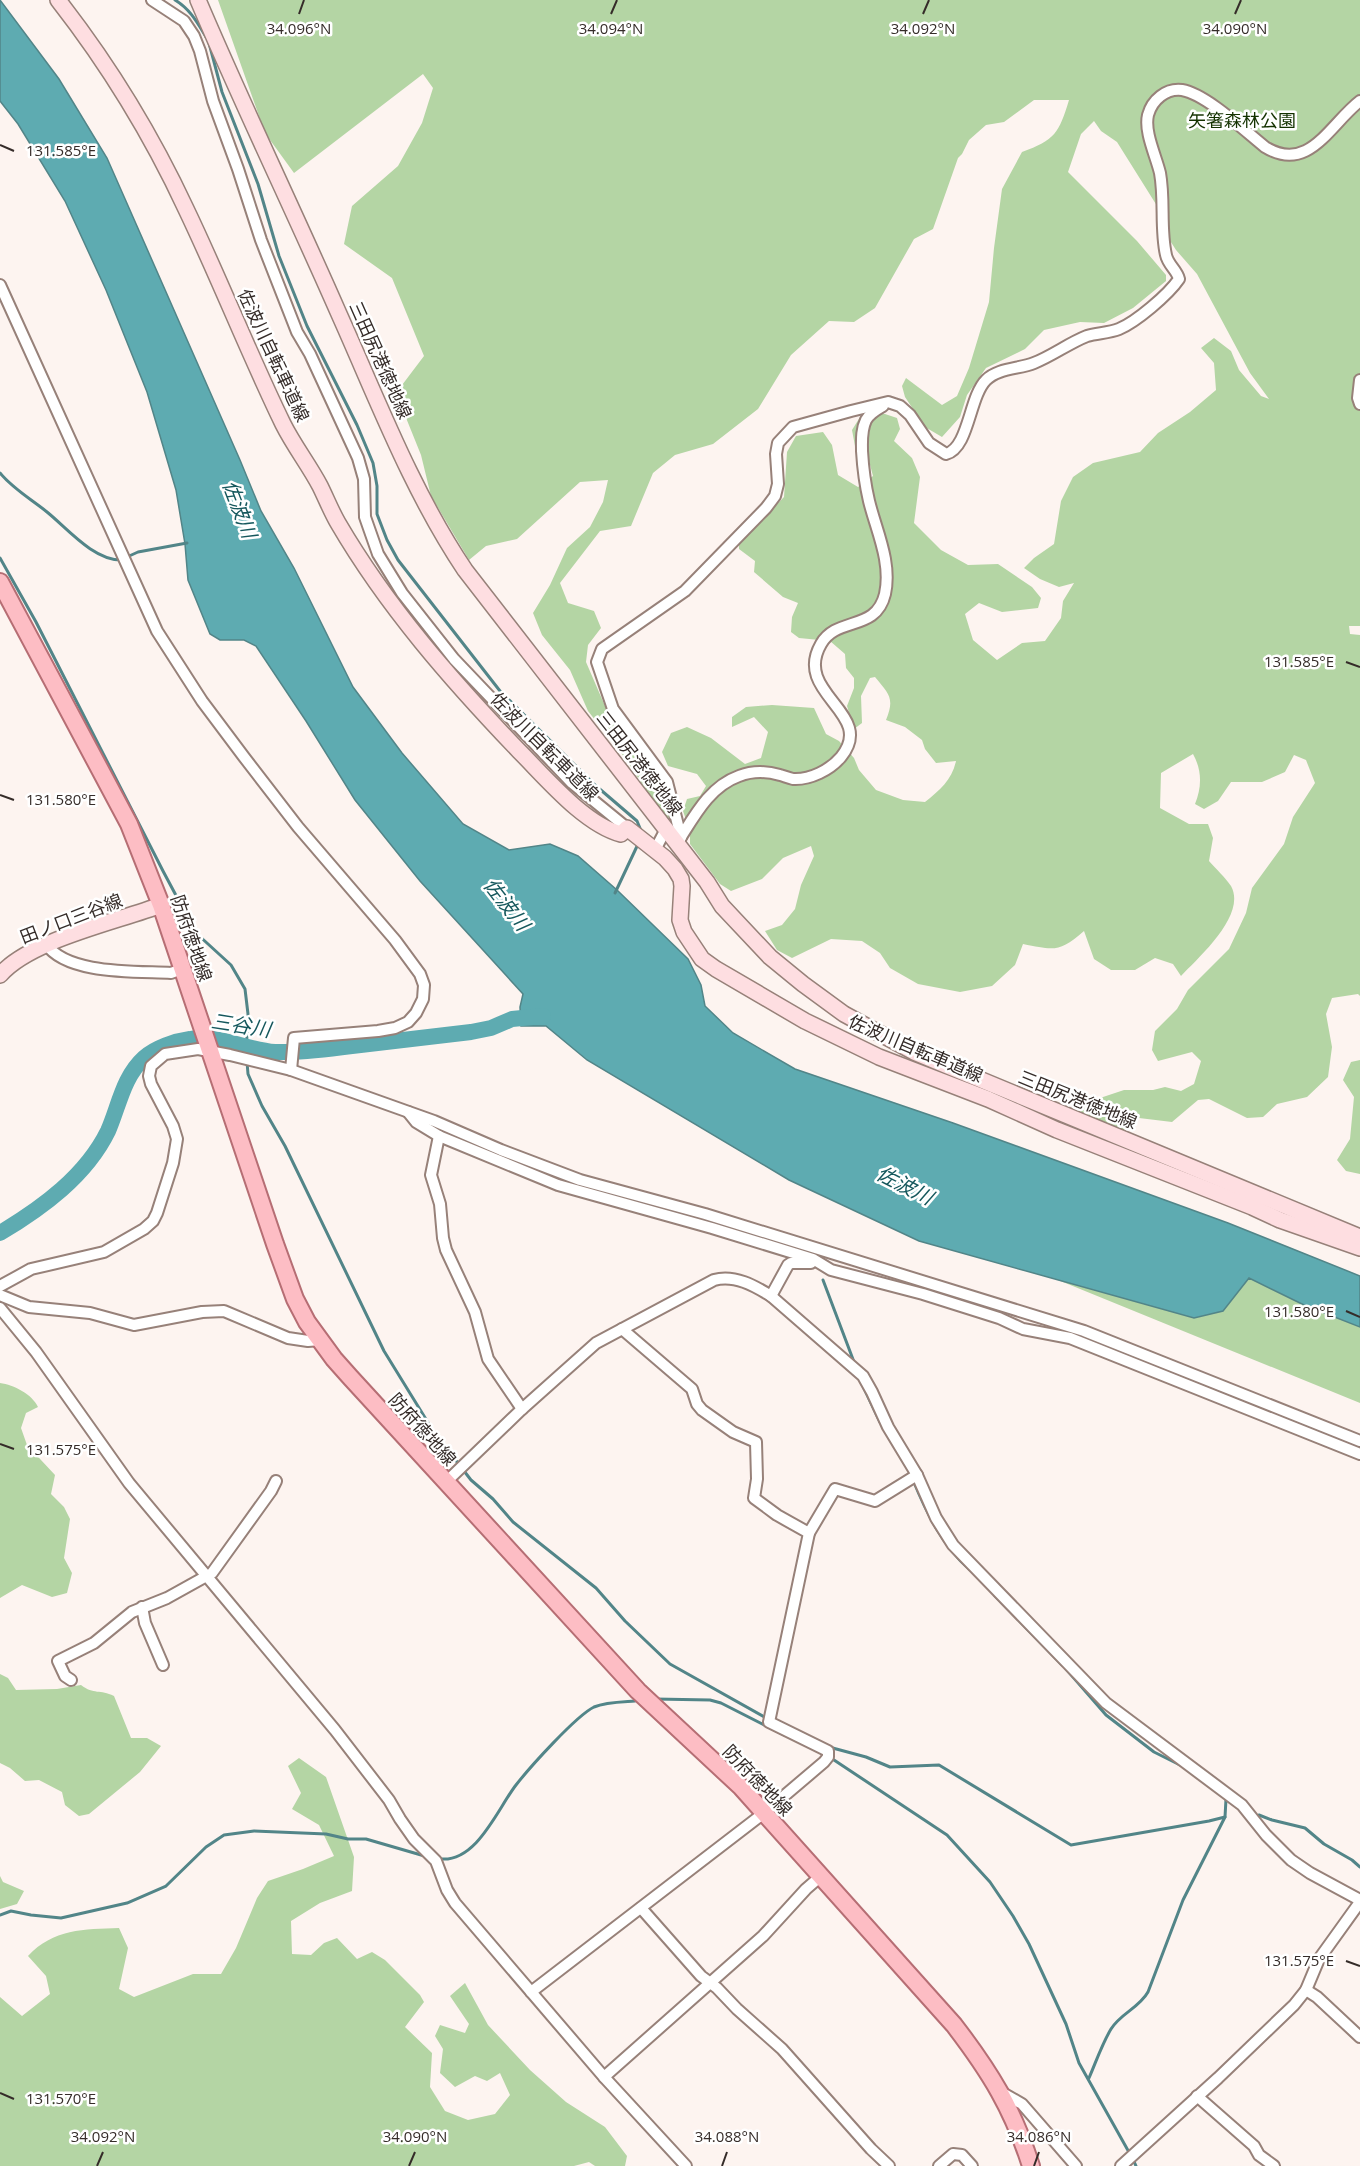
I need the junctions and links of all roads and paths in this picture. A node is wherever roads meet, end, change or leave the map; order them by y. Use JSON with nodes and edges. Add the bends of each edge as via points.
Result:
{"nodes":[{"id":1,"x":58,"y":0,"type":"edge"},
{"id":2,"x":152,"y":0,"type":"edge"},
{"id":3,"x":198,"y":0,"type":"edge"},
{"id":4,"x":1360,"y":101,"type":"edge"},
{"id":5,"x":0,"y":285,"type":"edge"},
{"id":6,"x":1360,"y":380,"type":"edge"},
{"id":7,"x":888,"y":402,"type":"junction"},
{"id":8,"x":1360,"y":404,"type":"edge"},
{"id":9,"x":2,"y":592,"type":"edge"},
{"id":10,"x":666,"y":829,"type":"junction"},
{"id":11,"x":629,"y":830,"type":"junction"},
{"id":12,"x":679,"y":840,"type":"junction"},
{"id":13,"x":651,"y":847,"type":"junction"},
{"id":14,"x":161,"y":905,"type":"junction"},
{"id":15,"x":46,"y":944,"type":"junction"},
{"id":16,"x":2,"y":967,"type":"edge"},
{"id":17,"x":182,"y":969,"type":"junction"},
{"id":18,"x":206,"y":1044,"type":"junction"},
{"id":19,"x":292,"y":1064,"type":"junction"},
{"id":20,"x":408,"y":1111,"type":"junction"},
{"id":21,"x":1063,"y":1114,"type":"junction"},
{"id":22,"x":1057,"y":1130,"type":"junction"},
{"id":23,"x":439,"y":1136,"type":"junction"},
{"id":24,"x":1280,"y":1220,"type":"junction"},
{"id":25,"x":1312,"y":1220,"type":"junction"},
{"id":26,"x":1360,"y":1237,"type":"edge"},
{"id":27,"x":1336,"y":1239,"type":"junction"},
{"id":28,"x":1360,"y":1248,"type":"edge"},
{"id":29,"x":819,"y":1263,"type":"junction"},
{"id":30,"x":868,"y":1265,"type":"junction"},
{"id":31,"x":0,"y":1286,"type":"edge"},
{"id":32,"x":0,"y":1295,"type":"edge"},
{"id":33,"x":771,"y":1296,"type":"junction"},
{"id":34,"x":0,"y":1308,"type":"edge"},
{"id":35,"x":1014,"y":1309,"type":"junction"},
{"id":36,"x":622,"y":1329,"type":"junction"},
{"id":37,"x":1049,"y":1333,"type":"junction"},
{"id":38,"x":320,"y":1341,"type":"junction"},
{"id":39,"x":522,"y":1409,"type":"junction"},
{"id":40,"x":1360,"y":1441,"type":"edge"},
{"id":41,"x":1360,"y":1454,"type":"edge"},
{"id":42,"x":913,"y":1477,"type":"junction"},
{"id":43,"x":276,"y":1481,"type":"dead end"},
{"id":44,"x":446,"y":1482,"type":"junction"},
{"id":45,"x":809,"y":1533,"type":"junction"},
{"id":46,"x":207,"y":1576,"type":"junction"},
{"id":47,"x":142,"y":1607,"type":"junction"},
{"id":48,"x":163,"y":1665,"type":"dead end"},
{"id":49,"x":70,"y":1680,"type":"dead end"},
{"id":50,"x":764,"y":1813,"type":"junction"},
{"id":51,"x":821,"y":1876,"type":"junction"},
{"id":52,"x":1360,"y":1901,"type":"edge"},
{"id":53,"x":641,"y":1908,"type":"junction"},
{"id":54,"x":710,"y":1984,"type":"junction"},
{"id":55,"x":1306,"y":1990,"type":"junction"},
{"id":56,"x":531,"y":1992,"type":"junction"},
{"id":57,"x":1360,"y":2037,"type":"edge"},
{"id":58,"x":604,"y":2077,"type":"junction"},
{"id":59,"x":1001,"y":2092,"type":"junction"},
{"id":60,"x":1197,"y":2096,"type":"junction"},
{"id":61,"x":686,"y":2166,"type":"edge"},
{"id":62,"x":889,"y":2166,"type":"edge"},
{"id":63,"x":939,"y":2166,"type":"edge"},
{"id":64,"x":972,"y":2166,"type":"edge"},
{"id":65,"x":1031,"y":2166,"type":"edge"},
{"id":66,"x":1076,"y":2166,"type":"edge"},
{"id":67,"x":1120,"y":2166,"type":"edge"},
{"id":68,"x":1274,"y":2166,"type":"edge"}],
"edges":[{"from":1,"to":11,"type":"main road","name":"佐波川自転車道線","via":[[155,148],[285,427],[338,523],[376,581],[447,673],[544,777],[594,820],[621,834]]},
{"from":2,"to":11,"type":"street","via":[[184,21],[194,36],[261,240],[297,332],[358,458],[364,479],[365,517],[378,554],[402,593],[454,659],[572,783]]},
{"from":3,"to":10,"type":"main road","name":"三田尻港徳地線","via":[[399,448],[448,545]]},
{"from":4,"to":7,"type":"street","via":[[1306,152],[1284,154],[1265,147],[1197,96],[1172,90],[1160,96],[1148,117],[1160,174],[1165,250],[1179,279],[1175,284],[1118,329],[1087,336],[1031,364],[988,378],[952,453],[946,454],[929,443],[910,415]]},
{"from":5,"to":19,"type":"street","via":[[157,631],[244,757],[420,974],[423,999],[408,1022],[378,1031],[294,1038]]},
{"from":6,"to":8,"type":"street"},
{"from":7,"to":12,"type":"street","via":[[872,412],[862,435],[862,469],[884,552],[885,593],[879,609],[869,618],[833,631],[821,643],[815,660],[817,681],[845,716],[850,741],[841,757],[812,776],[792,779],[758,771],[738,776],[702,803]]},
{"from":7,"to":12,"type":"street","via":[[792,428],[784,434],[776,454],[778,484],[766,507],[685,591],[598,655],[613,709],[667,782]]},
{"from":9,"to":14,"type":"main road","name":"防府徳地線","via":[[129,824]]},
{"from":10,"to":12,"type":"main road","name":"三田尻港徳地線"},
{"from":10,"to":13,"type":"street"},
{"from":11,"to":13,"type":"main road","name":"佐波川自転車道線"},
{"from":12,"to":21,"type":"main road","name":"三田尻港徳地線","via":[[741,928],[770,957],[836,1008],[914,1052]]},
{"from":13,"to":22,"type":"main road","name":"佐波川自転車道線","via":[[681,879],[680,920],[702,959],[797,1016],[879,1057]]},
{"from":14,"to":15,"type":"main road","name":"田ノ口三谷線"},
{"from":14,"to":17,"type":"main road","name":"防府徳地線"},
{"from":15,"to":16,"type":"main road","name":"田ノ口三谷線"},
{"from":15,"to":17,"type":"street","via":[[61,958],[88,967],[171,973]]},
{"from":17,"to":18,"type":"main road","name":"防府徳地線"},
{"from":18,"to":19,"type":"street","via":[[230,1055]]},
{"from":18,"to":31,"type":"street","via":[[165,1054],[151,1065],[149,1076],[177,1139],[153,1221],[104,1252],[32,1269]]},
{"from":18,"to":38,"type":"main road","name":"防府徳地線","via":[[296,1299]]},
{"from":19,"to":20,"type":"street"},
{"from":20,"to":23,"type":"street","via":[[416,1122]]},
{"from":20,"to":30,"type":"street","via":[[580,1180]]},
{"from":21,"to":22,"type":"street"},
{"from":21,"to":25,"type":"main road","name":"三田尻港徳地線"},
{"from":22,"to":24,"type":"main road","name":"佐波川自転車道線"},
{"from":23,"to":29,"type":"street","via":[[558,1185]]},
{"from":23,"to":39,"type":"street","via":[[431,1175],[440,1204],[446,1250],[475,1312],[488,1359]]},
{"from":24,"to":25,"type":"street"},
{"from":24,"to":27,"type":"main road","name":"佐波川自転車道線"},
{"from":25,"to":26,"type":"main road","name":"三田尻港徳地線"},
{"from":25,"to":27,"type":"street"},
{"from":27,"to":28,"type":"main road","name":"佐波川自転車道線"},
{"from":29,"to":30,"type":"street","via":[[866,1269]]},
{"from":29,"to":33,"type":"street","via":[[788,1264]]},
{"from":29,"to":37,"type":"street","via":[[831,1270],[999,1318],[1023,1329]]},
{"from":30,"to":35,"type":"street"},
{"from":32,"to":38,"type":"street","via":[[29,1307],[90,1313],[134,1325],[224,1311],[288,1338]]},
{"from":33,"to":36,"type":"street","via":[[724,1277]]},
{"from":33,"to":42,"type":"street","via":[[858,1373],[872,1392]]},
{"from":34,"to":46,"type":"street","via":[[48,1368],[129,1483]]},
{"from":35,"to":37,"type":"street","via":[[1017,1315]]},
{"from":35,"to":40,"type":"street","via":[[1084,1330]]},
{"from":36,"to":39,"type":"street","via":[[596,1343]]},
{"from":36,"to":45,"type":"street","via":[[692,1389],[702,1410],[733,1432],[756,1442],[754,1498]]},
{"from":37,"to":41,"type":"street"},
{"from":38,"to":44,"type":"main road","name":"防府徳地線"},
{"from":39,"to":44,"type":"street"},
{"from":42,"to":45,"type":"street","via":[[875,1500],[835,1489]]},
{"from":42,"to":52,"type":"street","via":[[953,1545],[1106,1703],[1242,1804],[1292,1860]]},
{"from":43,"to":46,"type":"street"},
{"from":44,"to":50,"type":"main road","name":"防府徳地線","via":[[638,1691],[717,1763]]},
{"from":45,"to":50,"type":"street","via":[[769,1722],[828,1750],[829,1754]]},
{"from":46,"to":47,"type":"street"},
{"from":46,"to":56,"type":"street","via":[[390,1800],[414,1839],[436,1861],[455,1903]]},
{"from":47,"to":48,"type":"street"},
{"from":47,"to":49,"type":"street","via":[[94,1643],[58,1661]]},
{"from":50,"to":51,"type":"main road","name":"防府徳地線"},
{"from":50,"to":53,"type":"street"},
{"from":51,"to":54,"type":"street","via":[[764,1936]]},
{"from":51,"to":59,"type":"main road","name":"防府徳地線","via":[[954,2025]]},
{"from":52,"to":55,"type":"street","via":[[1319,1959]]},
{"from":53,"to":54,"type":"street"},
{"from":53,"to":56,"type":"street"},
{"from":54,"to":58,"type":"street"},
{"from":54,"to":62,"type":"street","via":[[770,2037]]},
{"from":55,"to":57,"type":"street"},
{"from":55,"to":60,"type":"street"},
{"from":56,"to":58,"type":"street"},
{"from":58,"to":61,"type":"street"},
{"from":59,"to":65,"type":"main road","name":"防府徳地線"},
{"from":59,"to":66,"type":"street","via":[[1022,2104]]},
{"from":60,"to":67,"type":"street"},
{"from":60,"to":68,"type":"street"},
{"from":63,"to":64,"type":"street","via":[[953,2154],[962,2155]]}]}
